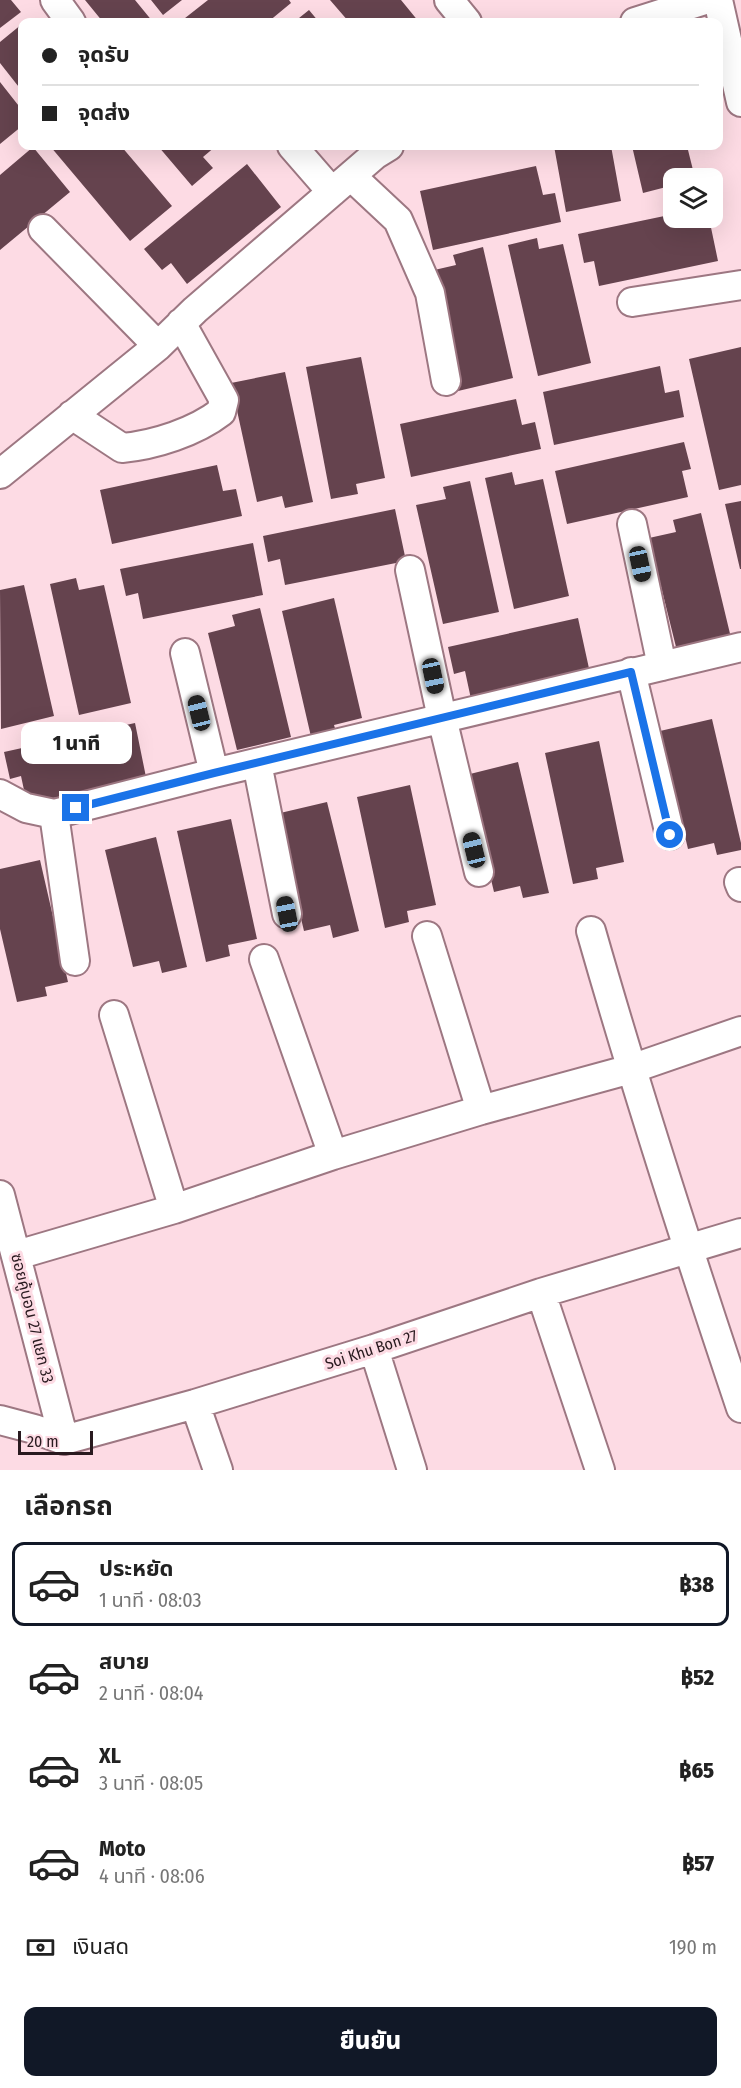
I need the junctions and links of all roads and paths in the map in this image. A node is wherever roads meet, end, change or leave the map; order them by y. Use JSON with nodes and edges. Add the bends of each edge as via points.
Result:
{"nodes":[{"id":1,"x":55,"y":0,"type":"edge"},
{"id":2,"x":449,"y":0,"type":"edge"},
{"id":3,"x":705,"y":0,"type":"edge"},
{"id":4,"x":718,"y":0,"type":"edge"},
{"id":5,"x":674,"y":5,"type":"edge"},
{"id":6,"x":68,"y":18,"type":"edge"},
{"id":7,"x":464,"y":18,"type":"edge"},
{"id":8,"x":644,"y":18,"type":"edge"},
{"id":9,"x":722,"y":18,"type":"edge"},
{"id":10,"x":723,"y":22,"type":"edge"},
{"id":11,"x":741,"y":102,"type":"edge"},
{"id":12,"x":297,"y":150,"type":"edge"},
{"id":13,"x":384,"y":150,"type":"edge"},
{"id":14,"x":342,"y":184,"type":"junction"},
{"id":15,"x":43,"y":229,"type":"dead end"},
{"id":16,"x":741,"y":285,"type":"edge"},
{"id":17,"x":632,"y":302,"type":"dead end"},
{"id":18,"x":181,"y":323,"type":"junction"},
{"id":19,"x":158,"y":346,"type":"junction"},
{"id":20,"x":446,"y":381,"type":"dead end"},
{"id":21,"x":72,"y":416,"type":"junction"},
{"id":22,"x":0,"y":474,"type":"edge"},
{"id":23,"x":632,"y":524,"type":"dead end"},
{"id":24,"x":410,"y":570,"type":"dead end"},
{"id":25,"x":741,"y":647,"type":"edge"},
{"id":26,"x":185,"y":653,"type":"dead end"},
{"id":27,"x":662,"y":666,"type":"junction"},
{"id":28,"x":631,"y":672,"type":"junction"},
{"id":29,"x":442,"y":718,"type":"junction"},
{"id":30,"x":257,"y":763,"type":"junction"},
{"id":31,"x":214,"y":773,"type":"junction"},
{"id":32,"x":0,"y":794,"type":"edge"},
{"id":33,"x":54,"y":814,"type":"junction"},
{"id":34,"x":670,"y":835,"type":"dead end"},
{"id":35,"x":479,"y":872,"type":"dead end"},
{"id":36,"x":287,"y":914,"type":"dead end"},
{"id":37,"x":591,"y":931,"type":"dead end"},
{"id":38,"x":427,"y":936,"type":"dead end"},
{"id":39,"x":264,"y":959,"type":"dead end"},
{"id":40,"x":75,"y":961,"type":"dead end"},
{"id":41,"x":114,"y":1015,"type":"dead end"},
{"id":42,"x":741,"y":1031,"type":"edge"},
{"id":43,"x":631,"y":1069,"type":"junction"},
{"id":44,"x":481,"y":1110,"type":"junction"},
{"id":45,"x":333,"y":1155,"type":"junction"},
{"id":46,"x":174,"y":1209,"type":"junction"},
{"id":47,"x":3,"y":1211,"type":"edge"},
{"id":48,"x":741,"y":1233,"type":"edge"},
{"id":49,"x":687,"y":1249,"type":"junction"},
{"id":50,"x":17,"y":1256,"type":"junction"},
{"id":51,"x":541,"y":1293,"type":"junction"},
{"id":52,"x":374,"y":1349,"type":"junction"},
{"id":53,"x":195,"y":1404,"type":"junction"},
{"id":54,"x":741,"y":1408,"type":"edge"},
{"id":55,"x":0,"y":1420,"type":"edge"},
{"id":56,"x":64,"y":1440,"type":"junction"},
{"id":57,"x":218,"y":1470,"type":"edge"},
{"id":58,"x":412,"y":1470,"type":"edge"},
{"id":59,"x":600,"y":1470,"type":"edge"}],
"edges":[{"from":1,"to":6,"type":"street"},
{"from":2,"to":7,"type":"street"},
{"from":3,"to":5,"type":"street"},
{"from":4,"to":9,"type":"street"},
{"from":5,"to":8,"type":"street"},
{"from":10,"to":11,"type":"street"},
{"from":12,"to":14,"type":"street"},
{"from":13,"to":14,"type":"street"},
{"from":14,"to":18,"type":"street"},
{"from":14,"to":20,"type":"street","via":[[398,220],[430,293]]},
{"from":15,"to":19,"type":"street"},
{"from":16,"to":17,"type":"street"},
{"from":18,"to":19,"type":"street"},
{"from":18,"to":21,"type":"street","via":[[224,400],[222,412],[210,421],[167,438],[123,448]]},
{"from":19,"to":21,"type":"street"},
{"from":21,"to":22,"type":"street"},
{"from":23,"to":27,"type":"street"},
{"from":24,"to":29,"type":"street"},
{"from":25,"to":27,"type":"street"},
{"from":26,"to":31,"type":"street"},
{"from":27,"to":28,"type":"street"},
{"from":28,"to":29,"type":"street"},
{"from":28,"to":34,"type":"street"},
{"from":29,"to":30,"type":"street"},
{"from":29,"to":35,"type":"street"},
{"from":30,"to":31,"type":"street"},
{"from":30,"to":36,"type":"street"},
{"from":31,"to":33,"type":"street"},
{"from":32,"to":33,"type":"street","via":[[26,808]]},
{"from":33,"to":40,"type":"street"},
{"from":37,"to":43,"type":"street"},
{"from":38,"to":44,"type":"street"},
{"from":39,"to":45,"type":"street"},
{"from":41,"to":46,"type":"street"},
{"from":42,"to":43,"type":"street"},
{"from":43,"to":44,"type":"street"},
{"from":43,"to":49,"type":"street"},
{"from":44,"to":45,"type":"street"},
{"from":45,"to":46,"type":"street"},
{"from":46,"to":50,"type":"street"},
{"from":47,"to":50,"type":"street","name":"ซอยคู้บอน 27 แยก 33"},
{"from":48,"to":49,"type":"street","name":"Soi Khu Bon 27"},
{"from":49,"to":51,"type":"street","name":"Soi Khu Bon 27"},
{"from":49,"to":54,"type":"street"},
{"from":50,"to":56,"type":"street","name":"ซอยคู้บอน 27 แยก 33"},
{"from":51,"to":52,"type":"street","name":"Soi Khu Bon 27"},
{"from":51,"to":59,"type":"street"},
{"from":52,"to":53,"type":"street","name":"Soi Khu Bon 27"},
{"from":52,"to":58,"type":"street"},
{"from":53,"to":56,"type":"street","name":"Soi Khu Bon 27"},
{"from":53,"to":57,"type":"street"},
{"from":55,"to":56,"type":"street"}]}
